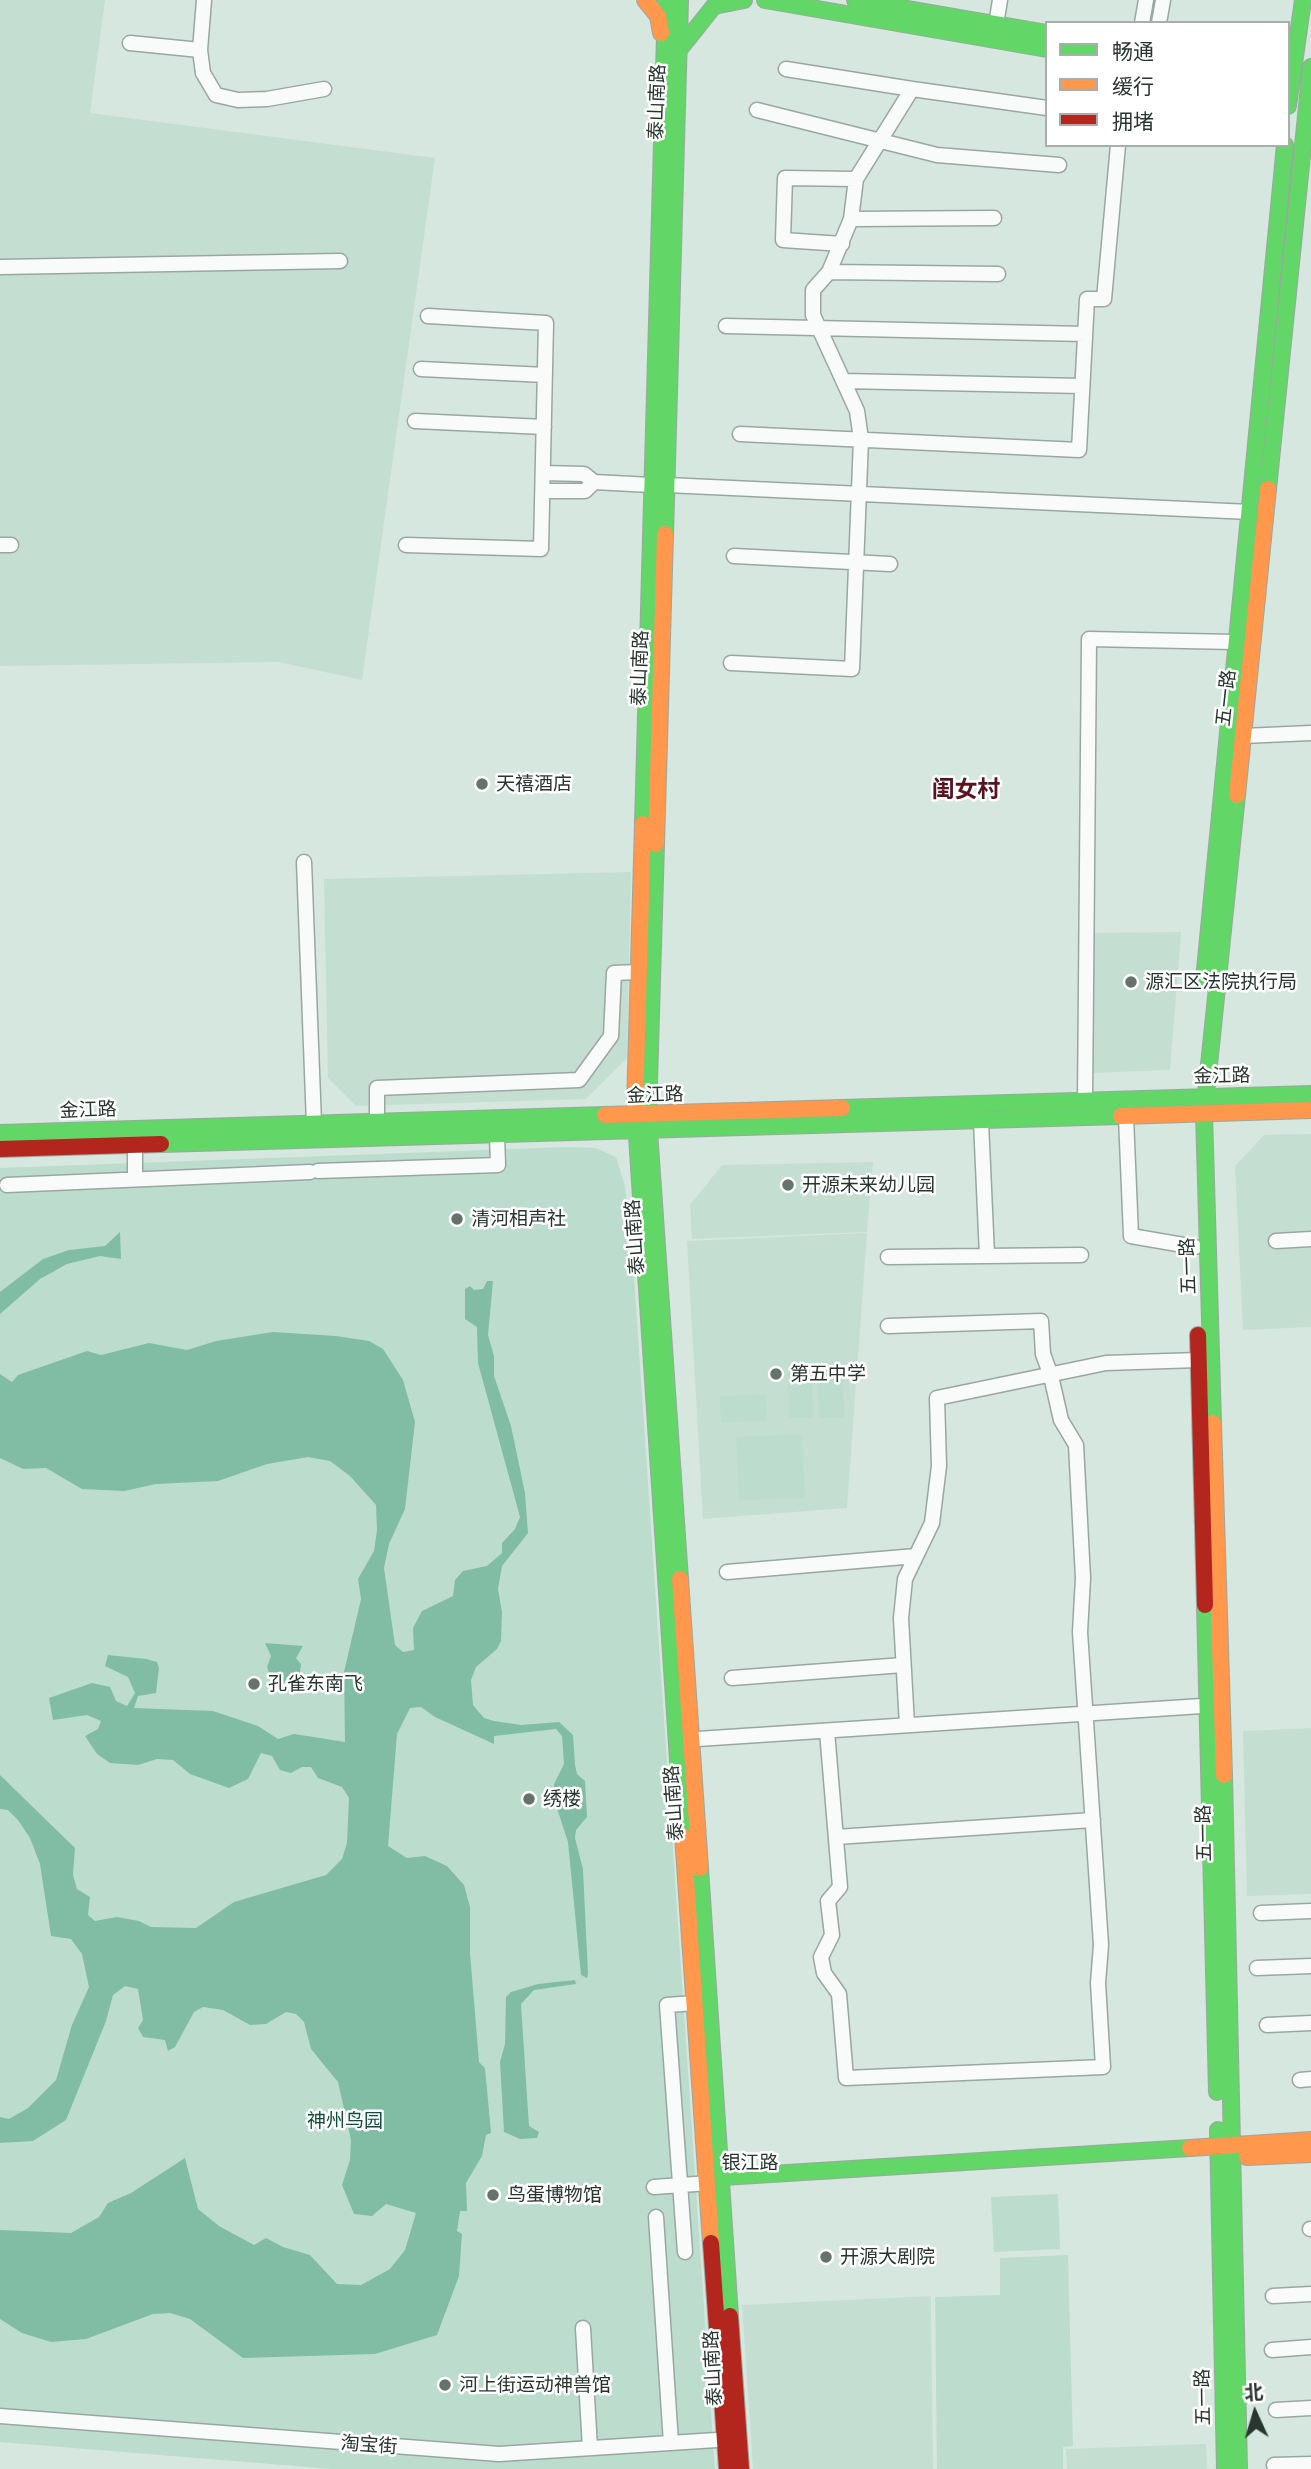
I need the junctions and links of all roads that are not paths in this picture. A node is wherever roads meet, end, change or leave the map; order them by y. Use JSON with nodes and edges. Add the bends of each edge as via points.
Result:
{"nodes":[{"id":1,"x":204,"y":0,"type":"edge"},
{"id":2,"x":645,"y":0,"type":"edge"},
{"id":3,"x":666,"y":0,"type":"edge"},
{"id":4,"x":680,"y":0,"type":"edge"},
{"id":5,"x":744,"y":0,"type":"edge"},
{"id":6,"x":765,"y":0,"type":"edge"},
{"id":7,"x":855,"y":0,"type":"edge"},
{"id":8,"x":1000,"y":0,"type":"edge"},
{"id":9,"x":1146,"y":0,"type":"edge"},
{"id":10,"x":1163,"y":0,"type":"edge"},
{"id":11,"x":1303,"y":0,"type":"edge"},
{"id":12,"x":1142,"y":21,"type":"edge"},
{"id":13,"x":1159,"y":21,"type":"edge"},
{"id":14,"x":995,"y":32,"type":"junction"},
{"id":15,"x":1045,"y":33,"type":"edge"},
{"id":16,"x":130,"y":43,"type":"dead end"},
{"id":17,"x":1045,"y":48,"type":"edge"},
{"id":18,"x":200,"y":50,"type":"junction"},
{"id":19,"x":672,"y":51,"type":"junction"},
{"id":20,"x":786,"y":69,"type":"dead end"},
{"id":21,"x":1290,"y":80,"type":"edge"},
{"id":22,"x":1310,"y":80,"type":"edge"},
{"id":23,"x":324,"y":89,"type":"dead end"},
{"id":24,"x":912,"y":89,"type":"junction"},
{"id":25,"x":1045,"y":108,"type":"edge"},
{"id":26,"x":757,"y":110,"type":"dead end"},
{"id":27,"x":881,"y":139,"type":"junction"},
{"id":28,"x":1118,"y":147,"type":"edge"},
{"id":29,"x":1284,"y":147,"type":"edge"},
{"id":30,"x":1059,"y":165,"type":"dead end"},
{"id":31,"x":856,"y":179,"type":"junction"},
{"id":32,"x":994,"y":218,"type":"dead end"},
{"id":33,"x":851,"y":219,"type":"junction"},
{"id":34,"x":842,"y":244,"type":"junction"},
{"id":35,"x":340,"y":261,"type":"dead end"},
{"id":36,"x":0,"y":267,"type":"edge"},
{"id":37,"x":829,"y":272,"type":"junction"},
{"id":38,"x":998,"y":274,"type":"dead end"},
{"id":39,"x":428,"y":316,"type":"dead end"},
{"id":40,"x":726,"y":326,"type":"dead end"},
{"id":41,"x":819,"y":329,"type":"junction"},
{"id":42,"x":1085,"y":334,"type":"junction"},
{"id":43,"x":421,"y":369,"type":"dead end"},
{"id":44,"x":545,"y":375,"type":"junction"},
{"id":45,"x":843,"y":381,"type":"junction"},
{"id":46,"x":1082,"y":386,"type":"junction"},
{"id":47,"x":415,"y":421,"type":"dead end"},
{"id":48,"x":544,"y":427,"type":"junction"},
{"id":49,"x":740,"y":433,"type":"dead end"},
{"id":50,"x":861,"y":439,"type":"junction"},
{"id":51,"x":544,"y":473,"type":"junction"},
{"id":52,"x":594,"y":482,"type":"junction"},
{"id":53,"x":659,"y":485,"type":"junction"},
{"id":54,"x":543,"y":491,"type":"junction"},
{"id":55,"x":859,"y":496,"type":"junction"},
{"id":56,"x":1249,"y":519,"type":"junction"},
{"id":57,"x":1266,"y":528,"type":"junction"},
{"id":58,"x":407,"y":545,"type":"dead end"},
{"id":59,"x":734,"y":556,"type":"dead end"},
{"id":60,"x":856,"y":562,"type":"junction"},
{"id":61,"x":890,"y":564,"type":"dead end"},
{"id":62,"x":1234,"y":642,"type":"junction"},
{"id":63,"x":730,"y":663,"type":"dead end"},
{"id":64,"x":1311,"y":733,"type":"edge"},
{"id":65,"x":1242,"y":736,"type":"junction"},
{"id":66,"x":304,"y":862,"type":"dead end"},
{"id":67,"x":646,"y":916,"type":"junction"},
{"id":68,"x":637,"y":972,"type":"junction"},
{"id":69,"x":1311,"y":1094,"type":"edge"},
{"id":70,"x":1085,"y":1101,"type":"junction"},
{"id":71,"x":1199,"y":1105,"type":"junction"},
{"id":72,"x":1311,"y":1110,"type":"edge"},
{"id":73,"x":902,"y":1115,"type":"junction"},
{"id":74,"x":1126,"y":1116,"type":"junction"},
{"id":75,"x":981,"y":1121,"type":"junction"},
{"id":76,"x":314,"y":1124,"type":"junction"},
{"id":77,"x":641,"y":1124,"type":"junction"},
{"id":78,"x":377,"y":1130,"type":"junction"},
{"id":79,"x":0,"y":1133,"type":"edge"},
{"id":80,"x":497,"y":1136,"type":"junction"},
{"id":81,"x":135,"y":1137,"type":"junction"},
{"id":82,"x":0,"y":1149,"type":"edge"},
{"id":83,"x":135,"y":1179,"type":"junction"},
{"id":84,"x":7,"y":1185,"type":"dead end"},
{"id":85,"x":1311,"y":1238,"type":"edge"},
{"id":86,"x":1276,"y":1241,"type":"dead end"},
{"id":87,"x":1195,"y":1247,"type":"junction"},
{"id":88,"x":1082,"y":1255,"type":"dead end"},
{"id":89,"x":987,"y":1256,"type":"junction"},
{"id":90,"x":888,"y":1257,"type":"dead end"},
{"id":91,"x":888,"y":1326,"type":"dead end"},
{"id":92,"x":1198,"y":1360,"type":"junction"},
{"id":93,"x":1051,"y":1375,"type":"junction"},
{"id":94,"x":916,"y":1556,"type":"junction"},
{"id":95,"x":727,"y":1572,"type":"dead end"},
{"id":96,"x":903,"y":1665,"type":"junction"},
{"id":97,"x":732,"y":1678,"type":"dead end"},
{"id":98,"x":1215,"y":1705,"type":"junction"},
{"id":99,"x":1086,"y":1713,"type":"junction"},
{"id":100,"x":907,"y":1725,"type":"junction"},
{"id":101,"x":827,"y":1731,"type":"junction"},
{"id":102,"x":684,"y":1740,"type":"junction"},
{"id":103,"x":1093,"y":1820,"type":"junction"},
{"id":104,"x":836,"y":1837,"type":"junction"},
{"id":105,"x":1311,"y":1911,"type":"edge"},
{"id":106,"x":1261,"y":1913,"type":"dead end"},
{"id":107,"x":1311,"y":1966,"type":"edge"},
{"id":108,"x":1257,"y":1968,"type":"dead end"},
{"id":109,"x":695,"y":2003,"type":"junction"},
{"id":110,"x":1311,"y":2023,"type":"edge"},
{"id":111,"x":1267,"y":2025,"type":"dead end"},
{"id":112,"x":1311,"y":2140,"type":"edge"},
{"id":113,"x":1225,"y":2151,"type":"junction"},
{"id":114,"x":1311,"y":2154,"type":"edge"},
{"id":115,"x":718,"y":2182,"type":"junction"},
{"id":116,"x":680,"y":2185,"type":"junction"},
{"id":117,"x":654,"y":2187,"type":"dead end"},
{"id":118,"x":656,"y":2217,"type":"dead end"},
{"id":119,"x":685,"y":2252,"type":"dead end"},
{"id":120,"x":1311,"y":2294,"type":"edge"},
{"id":121,"x":1273,"y":2296,"type":"dead end"},
{"id":122,"x":583,"y":2328,"type":"dead end"},
{"id":123,"x":1311,"y":2347,"type":"edge"},
{"id":124,"x":1272,"y":2350,"type":"dead end"},
{"id":125,"x":1311,"y":2408,"type":"edge"},
{"id":126,"x":1276,"y":2410,"type":"dead end"},
{"id":127,"x":0,"y":2416,"type":"edge"},
{"id":128,"x":732,"y":2439,"type":"junction"},
{"id":129,"x":671,"y":2443,"type":"junction"},
{"id":130,"x":590,"y":2448,"type":"junction"},
{"id":131,"x":1311,"y":2464,"type":"edge"},
{"id":132,"x":1275,"y":2465,"type":"dead end"},
{"id":133,"x":727,"y":2469,"type":"edge"},
{"id":134,"x":741,"y":2469,"type":"edge"},
{"id":135,"x":1225,"y":2469,"type":"edge"},
{"id":136,"x":1239,"y":2469,"type":"edge"}],
"edges":[{"from":1,"to":18,"type":"street"},
{"from":2,"to":19,"type":"street"},
{"from":3,"to":19,"type":"street","name":"泰山南路"},
{"from":4,"to":19,"type":"street","name":"泰山南路"},
{"from":5,"to":19,"type":"street","via":[[714,6]]},
{"from":6,"to":14,"type":"street"},
{"from":7,"to":14,"type":"street"},
{"from":8,"to":14,"type":"street"},
{"from":9,"to":12,"type":"street"},
{"from":10,"to":13,"type":"street"},
{"from":11,"to":21,"type":"street"},
{"from":14,"to":15,"type":"street"},
{"from":14,"to":17,"type":"street"},
{"from":16,"to":18,"type":"street"},
{"from":18,"to":23,"type":"street","via":[[210,89],[224,99],[267,99]]},
{"from":19,"to":53,"type":"street","name":"泰山南路"},
{"from":20,"to":24,"type":"street"},
{"from":21,"to":22,"type":"street"},
{"from":22,"to":57,"type":"street","name":"五一路"},
{"from":24,"to":25,"type":"street"},
{"from":24,"to":27,"type":"street"},
{"from":26,"to":27,"type":"street"},
{"from":27,"to":30,"type":"street","via":[[937,155]]},
{"from":27,"to":31,"type":"street"},
{"from":28,"to":42,"type":"street","via":[[1104,299],[1087,299]]},
{"from":29,"to":56,"type":"street","name":"五一路"},
{"from":31,"to":33,"type":"street"},
{"from":31,"to":34,"type":"street","via":[[785,178],[783,240]]},
{"from":32,"to":33,"type":"street"},
{"from":33,"to":34,"type":"street"},
{"from":34,"to":37,"type":"street"},
{"from":35,"to":36,"type":"street"},
{"from":37,"to":38,"type":"street"},
{"from":37,"to":41,"type":"street","via":[[813,290],[813,315]]},
{"from":39,"to":44,"type":"street","via":[[546,323]]},
{"from":40,"to":41,"type":"street"},
{"from":41,"to":42,"type":"street"},
{"from":41,"to":45,"type":"street"},
{"from":42,"to":46,"type":"street"},
{"from":43,"to":44,"type":"street"},
{"from":44,"to":48,"type":"street"},
{"from":45,"to":46,"type":"street"},
{"from":45,"to":50,"type":"street","via":[[857,411]]},
{"from":46,"to":50,"type":"street","via":[[1079,450]]},
{"from":47,"to":48,"type":"street"},
{"from":48,"to":51,"type":"street"},
{"from":49,"to":50,"type":"street"},
{"from":50,"to":55,"type":"street"},
{"from":51,"to":52,"type":"street","via":[[584,474]]},
{"from":51,"to":54,"type":"street"},
{"from":52,"to":53,"type":"street"},
{"from":52,"to":54,"type":"street","via":[[585,491]]},
{"from":53,"to":55,"type":"street"},
{"from":53,"to":67,"type":"street","name":"泰山南路"},
{"from":54,"to":58,"type":"street","via":[[541,548]]},
{"from":55,"to":56,"type":"street"},
{"from":55,"to":60,"type":"street"},
{"from":56,"to":57,"type":"street"},
{"from":56,"to":62,"type":"street","name":"五一路"},
{"from":57,"to":65,"type":"street","name":"五一路"},
{"from":59,"to":60,"type":"street"},
{"from":60,"to":61,"type":"street"},
{"from":60,"to":63,"type":"street","via":[[852,669]]},
{"from":62,"to":70,"type":"street","via":[[1089,639]]},
{"from":62,"to":71,"type":"street","name":"五一路"},
{"from":64,"to":65,"type":"street"},
{"from":65,"to":71,"type":"street","name":"五一路"},
{"from":66,"to":76,"type":"street"},
{"from":67,"to":68,"type":"street","name":"泰山南路"},
{"from":67,"to":77,"type":"street","name":"泰山南路"},
{"from":68,"to":77,"type":"street","name":"泰山南路"},
{"from":68,"to":78,"type":"street","via":[[614,972],[611,1036],[579,1080],[377,1088]]},
{"from":69,"to":71,"type":"street","name":"金江路"},
{"from":70,"to":71,"type":"street","name":"金江路"},
{"from":70,"to":73,"type":"street","name":"金江路"},
{"from":71,"to":72,"type":"street","name":"金江路"},
{"from":71,"to":74,"type":"street","name":"金江路"},
{"from":71,"to":87,"type":"street","name":"五一路"},
{"from":71,"to":98,"type":"street","name":"五一路"},
{"from":73,"to":75,"type":"street","name":"金江路"},
{"from":73,"to":77,"type":"street","name":"金江路"},
{"from":74,"to":75,"type":"street","name":"金江路"},
{"from":74,"to":87,"type":"street","via":[[1131,1236]]},
{"from":75,"to":89,"type":"street"},
{"from":76,"to":78,"type":"street","name":"金江路"},
{"from":76,"to":81,"type":"street","name":"金江路"},
{"from":77,"to":78,"type":"street","name":"金江路"},
{"from":77,"to":80,"type":"street","name":"金江路"},
{"from":77,"to":102,"type":"street","name":"泰山南路"},
{"from":78,"to":80,"type":"street","name":"金江路"},
{"from":78,"to":81,"type":"street","name":"金江路"},
{"from":79,"to":81,"type":"street","name":"金江路"},
{"from":80,"to":83,"type":"street","via":[[498,1165]]},
{"from":81,"to":82,"type":"street","name":"金江路"},
{"from":81,"to":83,"type":"street"},
{"from":83,"to":84,"type":"street"},
{"from":85,"to":86,"type":"street"},
{"from":87,"to":92,"type":"street","name":"五一路"},
{"from":88,"to":89,"type":"street"},
{"from":89,"to":90,"type":"street"},
{"from":91,"to":93,"type":"street","via":[[1041,1321],[1042,1354]]},
{"from":92,"to":93,"type":"street","via":[[1106,1363]]},
{"from":92,"to":98,"type":"street","name":"五一路"},
{"from":93,"to":94,"type":"street","via":[[937,1398],[939,1466],[932,1523]]},
{"from":93,"to":99,"type":"street","via":[[1061,1420],[1076,1445]]},
{"from":94,"to":95,"type":"street"},
{"from":94,"to":96,"type":"street","via":[[905,1579]]},
{"from":96,"to":97,"type":"street"},
{"from":96,"to":100,"type":"street"},
{"from":98,"to":99,"type":"street"},
{"from":98,"to":113,"type":"street","name":"五一路"},
{"from":99,"to":100,"type":"street"},
{"from":99,"to":103,"type":"street"},
{"from":100,"to":101,"type":"street"},
{"from":101,"to":102,"type":"street"},
{"from":101,"to":104,"type":"street"},
{"from":102,"to":109,"type":"street","name":"泰山南路"},
{"from":102,"to":115,"type":"street","name":"泰山南路"},
{"from":103,"to":104,"type":"street"},
{"from":103,"to":104,"type":"street","via":[[1103,2067],[846,2078],[839,1994],[824,1973],[821,1957],[832,1935],[828,1901],[840,1887]]},
{"from":105,"to":106,"type":"street"},
{"from":107,"to":108,"type":"street"},
{"from":109,"to":115,"type":"street","name":"泰山南路"},
{"from":109,"to":116,"type":"street","via":[[667,2005]]},
{"from":110,"to":111,"type":"street"},
{"from":112,"to":113,"type":"street","name":"银江路"},
{"from":113,"to":114,"type":"street","name":"银江路"},
{"from":113,"to":115,"type":"street","name":"银江路"},
{"from":113,"to":135,"type":"street","name":"五一路"},
{"from":113,"to":136,"type":"street","name":"五一路"},
{"from":115,"to":116,"type":"street"},
{"from":115,"to":128,"type":"street","name":"泰山南路"},
{"from":116,"to":117,"type":"street"},
{"from":116,"to":119,"type":"street"},
{"from":118,"to":129,"type":"street"},
{"from":120,"to":121,"type":"street"},
{"from":122,"to":130,"type":"street"},
{"from":123,"to":124,"type":"street"},
{"from":125,"to":126,"type":"street"},
{"from":127,"to":130,"type":"street","name":"淘宝街","via":[[499,2454]]},
{"from":128,"to":129,"type":"street","name":"淘宝街"},
{"from":128,"to":133,"type":"street","name":"泰山南路"},
{"from":128,"to":134,"type":"street","name":"泰山南路"},
{"from":129,"to":130,"type":"street","name":"淘宝街"},
{"from":131,"to":132,"type":"street"}]}
